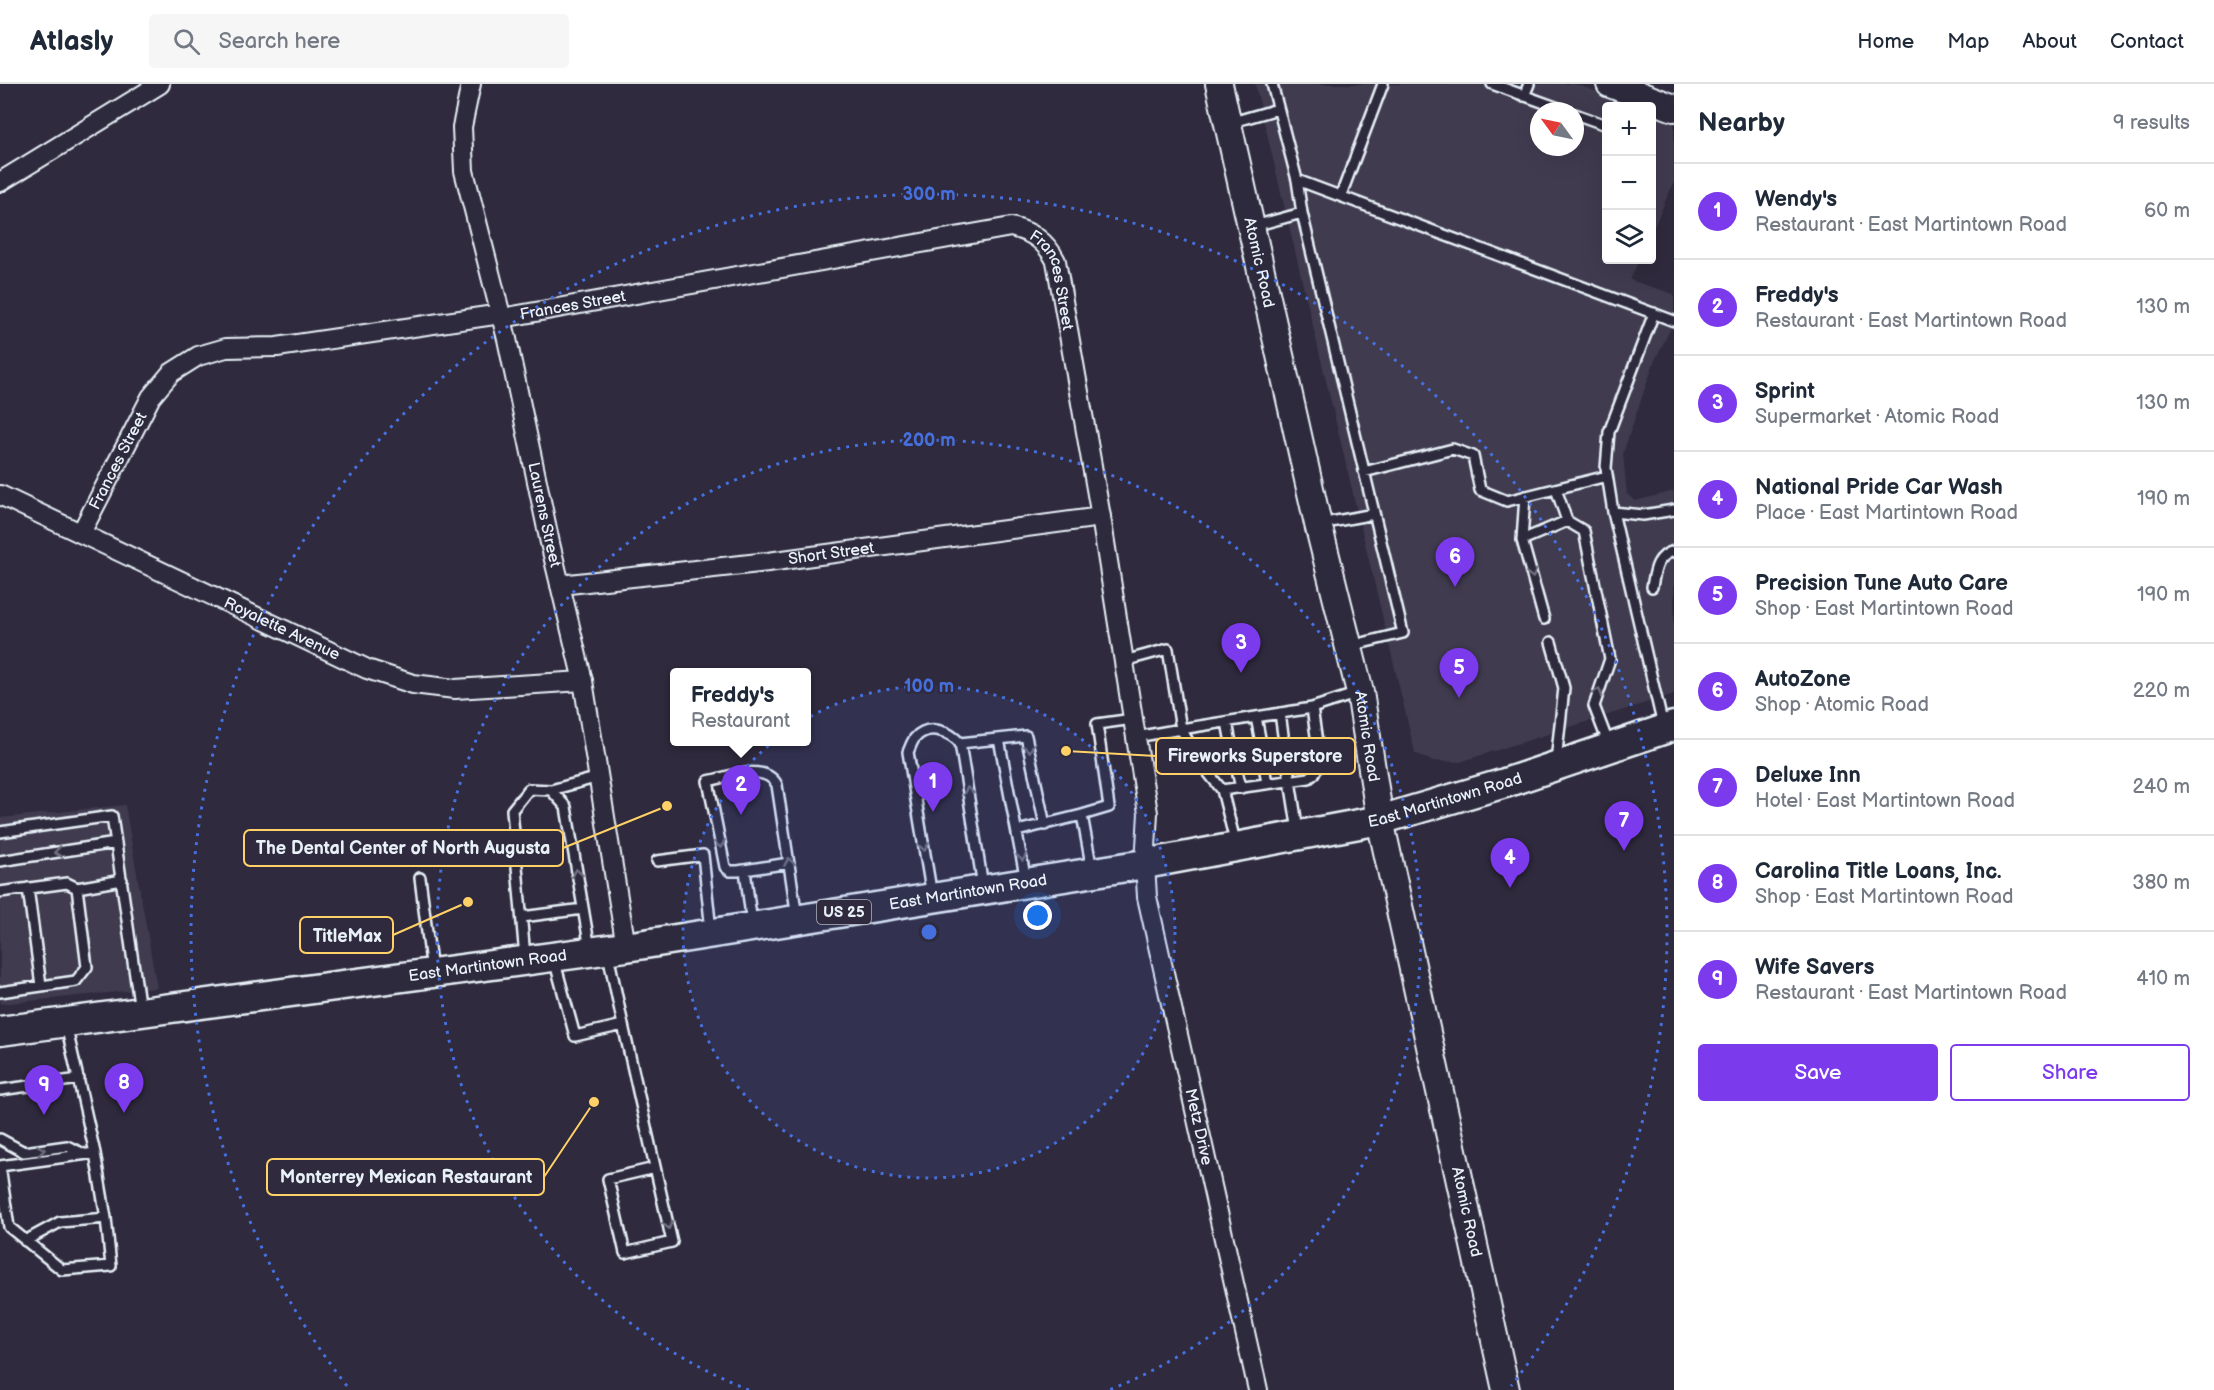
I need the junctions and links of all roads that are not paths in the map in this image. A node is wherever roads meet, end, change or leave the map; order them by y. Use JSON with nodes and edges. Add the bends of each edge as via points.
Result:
{"nodes":[{"id":1,"x":160,"y":84,"type":"edge"},
{"id":2,"x":471,"y":84,"type":"edge"},
{"id":3,"x":1219,"y":84,"type":"edge"},
{"id":4,"x":1272,"y":84,"type":"edge"},
{"id":5,"x":1383,"y":84,"type":"edge"},
{"id":6,"x":1492,"y":84,"type":"edge"},
{"id":7,"x":1529,"y":84,"type":"edge"},
{"id":8,"x":1610,"y":84,"type":"edge"},
{"id":9,"x":1524,"y":96,"type":"junction"},
{"id":10,"x":1636,"y":101,"type":"edge"},
{"id":11,"x":1541,"y":102,"type":"edge"},
{"id":12,"x":1674,"y":108,"type":"edge"},
{"id":13,"x":1278,"y":109,"type":"junction"},
{"id":14,"x":1584,"y":117,"type":"edge"},
{"id":15,"x":1228,"y":124,"type":"junction"},
{"id":16,"x":1602,"y":124,"type":"edge"},
{"id":17,"x":1297,"y":180,"type":"junction"},
{"id":18,"x":0,"y":182,"type":"edge"},
{"id":19,"x":1341,"y":195,"type":"junction"},
{"id":20,"x":1302,"y":213,"type":"junction"},
{"id":21,"x":1252,"y":227,"type":"junction"},
{"id":22,"x":1654,"y":313,"type":"junction"},
{"id":23,"x":501,"y":316,"type":"junction"},
{"id":24,"x":1674,"y":321,"type":"edge"},
{"id":25,"x":1364,"y":472,"type":"junction"},
{"id":26,"x":1606,"y":476,"type":"junction"},
{"id":27,"x":1556,"y":489,"type":"junction"},
{"id":28,"x":0,"y":495,"type":"edge"},
{"id":29,"x":1525,"y":496,"type":"junction"},
{"id":30,"x":1674,"y":510,"type":"edge"},
{"id":31,"x":1612,"y":512,"type":"junction"},
{"id":32,"x":1374,"y":514,"type":"junction"},
{"id":33,"x":1101,"y":517,"type":"junction"},
{"id":34,"x":1567,"y":521,"type":"junction"},
{"id":35,"x":1318,"y":524,"type":"junction"},
{"id":36,"x":81,"y":534,"type":"junction"},
{"id":37,"x":1522,"y":540,"type":"junction"},
{"id":38,"x":1674,"y":551,"type":"edge"},
{"id":39,"x":560,"y":585,"type":"junction"},
{"id":40,"x":1653,"y":587,"type":"dead end"},
{"id":41,"x":1544,"y":619,"type":"dead end"},
{"id":42,"x":1551,"y":642,"type":"dead end"},
{"id":43,"x":1348,"y":646,"type":"junction"},
{"id":44,"x":1124,"y":661,"type":"junction"},
{"id":45,"x":583,"y":681,"type":"junction"},
{"id":46,"x":1360,"y":692,"type":"junction"},
{"id":47,"x":1312,"y":708,"type":"junction"},
{"id":48,"x":1280,"y":713,"type":"junction"},
{"id":49,"x":1256,"y":717,"type":"junction"},
{"id":50,"x":1227,"y":722,"type":"junction"},
{"id":51,"x":1669,"y":727,"type":"edge"},
{"id":52,"x":1135,"y":728,"type":"junction"},
{"id":53,"x":1181,"y":729,"type":"junction"},
{"id":54,"x":1283,"y":735,"type":"dead end"},
{"id":55,"x":1260,"y":738,"type":"dead end"},
{"id":56,"x":999,"y":739,"type":"junction"},
{"id":57,"x":960,"y":743,"type":"junction"},
{"id":58,"x":1232,"y":743,"type":"dead end"},
{"id":59,"x":1610,"y":747,"type":"junction"},
{"id":60,"x":1555,"y":765,"type":"junction"},
{"id":61,"x":1288,"y":768,"type":"dead end"},
{"id":62,"x":1265,"y":771,"type":"dead end"},
{"id":63,"x":1238,"y":775,"type":"dead end"},
{"id":64,"x":598,"y":777,"type":"junction"},
{"id":65,"x":1289,"y":781,"type":"junction"},
{"id":66,"x":1267,"y":784,"type":"junction"},
{"id":67,"x":1241,"y":788,"type":"junction"},
{"id":68,"x":551,"y":790,"type":"junction"},
{"id":69,"x":1222,"y":790,"type":"junction"},
{"id":70,"x":1082,"y":815,"type":"junction"},
{"id":71,"x":1380,"y":820,"type":"junction"},
{"id":72,"x":1045,"y":825,"type":"junction"},
{"id":73,"x":1017,"y":831,"type":"junction"},
{"id":74,"x":0,"y":832,"type":"edge"},
{"id":75,"x":1299,"y":835,"type":"junction"},
{"id":76,"x":116,"y":843,"type":"junction"},
{"id":77,"x":1236,"y":847,"type":"junction"},
{"id":78,"x":0,"y":861,"type":"edge"},
{"id":79,"x":657,"y":861,"type":"dead end"},
{"id":80,"x":789,"y":863,"type":"junction"},
{"id":81,"x":1145,"y":864,"type":"junction"},
{"id":82,"x":745,"y":870,"type":"junction"},
{"id":83,"x":1092,"y":873,"type":"junction"},
{"id":84,"x":420,"y":878,"type":"dead end"},
{"id":85,"x":122,"y":880,"type":"junction"},
{"id":86,"x":1026,"y":883,"type":"junction"},
{"id":87,"x":28,"y":888,"type":"junction"},
{"id":88,"x":77,"y":888,"type":"junction"},
{"id":89,"x":984,"y":890,"type":"junction"},
{"id":90,"x":0,"y":892,"type":"edge"},
{"id":91,"x":933,"y":898,"type":"junction"},
{"id":92,"x":583,"y":909,"type":"junction"},
{"id":93,"x":522,"y":917,"type":"junction"},
{"id":94,"x":798,"y":920,"type":"junction"},
{"id":95,"x":752,"y":927,"type":"junction"},
{"id":96,"x":711,"y":933,"type":"junction"},
{"id":97,"x":608,"y":949,"type":"junction"},
{"id":98,"x":554,"y":957,"type":"junction"},
{"id":99,"x":525,"y":961,"type":"junction"},
{"id":100,"x":432,"y":973,"type":"junction"},
{"id":101,"x":41,"y":986,"type":"junction"},
{"id":102,"x":0,"y":992,"type":"edge"},
{"id":103,"x":140,"y":1012,"type":"junction"},
{"id":104,"x":65,"y":1023,"type":"junction"},
{"id":105,"x":623,"y":1025,"type":"junction"},
{"id":106,"x":0,"y":1031,"type":"edge"},
{"id":107,"x":79,"y":1079,"type":"junction"},
{"id":108,"x":0,"y":1090,"type":"edge"},
{"id":109,"x":0,"y":1139,"type":"edge"},
{"id":110,"x":89,"y":1153,"type":"junction"},
{"id":111,"x":0,"y":1166,"type":"edge"},
{"id":112,"x":655,"y":1168,"type":"junction"},
{"id":113,"x":106,"y":1218,"type":"junction"},
{"id":114,"x":25,"y":1240,"type":"junction"},
{"id":115,"x":1258,"y":1390,"type":"edge"},
{"id":116,"x":1506,"y":1390,"type":"edge"}],
"edges":[{"from":1,"to":18,"type":"street"},
{"from":2,"to":23,"type":"street","name":"Laurens Street","via":[[462,127],[464,171]]},
{"from":3,"to":15,"type":"main road","name":"Atomic Road"},
{"from":4,"to":13,"type":"lane"},
{"from":5,"to":19,"type":"lane"},
{"from":6,"to":9,"type":"lane"},
{"from":7,"to":9,"type":"lane"},
{"from":8,"to":10,"type":"main road"},
{"from":9,"to":11,"type":"lane"},
{"from":10,"to":12,"type":"main road"},
{"from":13,"to":15,"type":"lane"},
{"from":13,"to":17,"type":"lane"},
{"from":14,"to":16,"type":"lane"},
{"from":15,"to":21,"type":"main road","name":"Atomic Road"},
{"from":17,"to":19,"type":"lane"},
{"from":17,"to":20,"type":"lane"},
{"from":19,"to":22,"type":"lane"},
{"from":20,"to":21,"type":"lane"},
{"from":20,"to":25,"type":"lane"},
{"from":21,"to":35,"type":"main road","name":"Atomic Road"},
{"from":22,"to":24,"type":"lane"},
{"from":22,"to":26,"type":"lane","via":[[1609,432]]},
{"from":23,"to":33,"type":"street","name":"Frances Street","via":[[1011,227],[1024,230],[1045,243],[1056,261]]},
{"from":23,"to":36,"type":"street","name":"Frances Street","via":[[277,347],[226,348],[198,356],[171,373],[151,397]]},
{"from":23,"to":39,"type":"street","name":"Laurens Street"},
{"from":25,"to":29,"type":"lane","via":[[1453,448],[1473,456],[1480,490],[1507,501]]},
{"from":25,"to":32,"type":"lane"},
{"from":26,"to":27,"type":"lane"},
{"from":26,"to":31,"type":"lane"},
{"from":27,"to":29,"type":"lane"},
{"from":27,"to":34,"type":"lane"},
{"from":28,"to":36,"type":"street","name":"Royalette Avenue"},
{"from":29,"to":37,"type":"lane"},
{"from":30,"to":31,"type":"lane","via":[[1643,515]]},
{"from":31,"to":51,"type":"lane"},
{"from":32,"to":35,"type":"lane"},
{"from":32,"to":43,"type":"lane","via":[[1403,633]]},
{"from":33,"to":39,"type":"street","name":"Short Street","via":[[768,562]]},
{"from":33,"to":44,"type":"street","name":"Frances Street"},
{"from":34,"to":37,"type":"lane"},
{"from":59,"to":34,"type":"lane","one_way":true,"via":[[1594,706],[1610,659],[1584,531]]},
{"from":35,"to":43,"type":"main road","name":"Atomic Road"},
{"from":36,"to":45,"type":"street","name":"Royalette Avenue","via":[[389,678],[455,689]]},
{"from":37,"to":41,"type":"lane","one_way":true},
{"from":38,"to":40,"type":"lane","via":[[1656,564]]},
{"from":39,"to":45,"type":"street","name":"Laurens Street"},
{"from":42,"to":60,"type":"lane","via":[[1564,688]]},
{"from":43,"to":46,"type":"main road","name":"Atomic Road"},
{"from":44,"to":52,"type":"street","name":"Frances Street"},
{"from":44,"to":53,"type":"lane","via":[[1168,649]]},
{"from":45,"to":64,"type":"street","name":"Laurens Street"},
{"from":46,"to":47,"type":"lane"},
{"from":46,"to":71,"type":"main road","name":"Atomic Road"},
{"from":47,"to":48,"type":"lane"},
{"from":47,"to":65,"type":"lane","via":[[1320,763],[1310,778]]},
{"from":48,"to":49,"type":"lane"},
{"from":48,"to":54,"type":"lane"},
{"from":49,"to":50,"type":"lane"},
{"from":49,"to":55,"type":"lane"},
{"from":50,"to":53,"type":"lane"},
{"from":50,"to":58,"type":"lane"},
{"from":51,"to":59,"type":"main road","name":"East Martintown Road","number":"US 25"},
{"from":52,"to":53,"type":"lane"},
{"from":52,"to":70,"type":"lane","via":[[1097,724],[1109,807]]},
{"from":52,"to":81,"type":"street","name":"Frances Street","via":[[1148,813]]},
{"from":53,"to":69,"type":"lane"},
{"from":56,"to":57,"type":"lane"},
{"from":56,"to":72,"type":"lane","one_way":true,"via":[[1026,736]]},
{"from":56,"to":73,"type":"lane"},
{"from":89,"to":57,"type":"lane","one_way":true},
{"from":57,"to":91,"type":"lane","one_way":true,"via":[[939,730],[925,731],[915,737],[908,752]]},
{"from":59,"to":60,"type":"main road","name":"East Martintown Road","number":"US 25"},
{"from":60,"to":71,"type":"main road","name":"East Martintown Road","number":"US 25"},
{"from":61,"to":65,"type":"lane"},
{"from":62,"to":66,"type":"lane"},
{"from":63,"to":67,"type":"lane"},
{"from":64,"to":68,"type":"lane"},
{"from":64,"to":97,"type":"street","name":"Laurens Street"},
{"from":65,"to":66,"type":"lane"},
{"from":65,"to":75,"type":"lane"},
{"from":66,"to":67,"type":"lane"},
{"from":67,"to":69,"type":"lane"},
{"from":92,"to":68,"type":"lane","one_way":true,"via":[[566,807]]},
{"from":68,"to":93,"type":"lane","via":[[529,789],[512,810]]},
{"from":69,"to":77,"type":"lane"},
{"from":70,"to":72,"type":"lane"},
{"from":70,"to":83,"type":"lane"},
{"from":71,"to":75,"type":"main road","name":"East Martintown Road","number":"US 25"},
{"from":71,"to":116,"type":"main road","name":"Atomic Road"},
{"from":72,"to":73,"type":"lane"},
{"from":73,"to":86,"type":"lane","one_way":true},
{"from":74,"to":76,"type":"lane","via":[[112,816]]},
{"from":75,"to":77,"type":"main road","name":"East Martintown Road","number":"US 25"},
{"from":76,"to":78,"type":"lane","one_way":true},
{"from":76,"to":85,"type":"lane"},
{"from":77,"to":81,"type":"main road","name":"East Martintown Road","number":"US 25"},
{"from":79,"to":96,"type":"lane","via":[[703,855]]},
{"from":80,"to":82,"type":"lane"},
{"from":80,"to":82,"type":"lane","one_way":true,"via":[[773,778],[753,773],[708,781],[724,864],[730,871]]},
{"from":80,"to":94,"type":"lane"},
{"from":81,"to":83,"type":"main road","name":"East Martintown Road","number":"US 25"},
{"from":81,"to":115,"type":"street","name":"Metz Drive","via":[[1147,897]]},
{"from":82,"to":95,"type":"lane"},
{"from":83,"to":86,"type":"main road","name":"East Martintown Road","number":"US 25"},
{"from":84,"to":100,"type":"lane"},
{"from":85,"to":88,"type":"lane"},
{"from":85,"to":103,"type":"lane"},
{"from":86,"to":89,"type":"main road","name":"East Martintown Road","number":"US 25"},
{"from":87,"to":88,"type":"lane","via":[[67,883]]},
{"from":87,"to":90,"type":"lane"},
{"from":87,"to":101,"type":"lane"},
{"from":88,"to":101,"type":"lane","via":[[87,967],[76,981]]},
{"from":89,"to":91,"type":"main road","name":"East Martintown Road","number":"US 25"},
{"from":91,"to":94,"type":"main road","name":"East Martintown Road","number":"US 25"},
{"from":92,"to":93,"type":"lane"},
{"from":92,"to":97,"type":"lane"},
{"from":93,"to":99,"type":"lane"},
{"from":94,"to":95,"type":"main road","name":"East Martintown Road","number":"US 25"},
{"from":95,"to":96,"type":"main road","name":"East Martintown Road","number":"US 25"},
{"from":96,"to":97,"type":"main road","name":"East Martintown Road","number":"US 25"},
{"from":97,"to":98,"type":"main road","name":"East Martintown Road","number":"US 25"},
{"from":97,"to":105,"type":"lane"},
{"from":98,"to":99,"type":"main road","name":"East Martintown Road","number":"US 25"},
{"from":98,"to":105,"type":"lane","via":[[575,1036]]},
{"from":99,"to":100,"type":"main road","name":"East Martintown Road","number":"US 25"},
{"from":100,"to":103,"type":"main road","name":"East Martintown Road","number":"US 25"},
{"from":101,"to":102,"type":"lane"},
{"from":103,"to":104,"type":"main road","name":"East Martintown Road","number":"US 25"},
{"from":104,"to":106,"type":"main road","name":"East Martintown Road","number":"US 25"},
{"from":104,"to":107,"type":"lane"},
{"from":105,"to":112,"type":"lane"},
{"from":107,"to":108,"type":"lane"},
{"from":107,"to":110,"type":"lane"},
{"from":109,"to":110,"type":"lane","one_way":true,"via":[[24,1152],[67,1146]]},
{"from":110,"to":111,"type":"lane"},
{"from":110,"to":113,"type":"lane"},
{"from":111,"to":114,"type":"lane","via":[[9,1227]]},
{"from":112,"to":112,"type":"lane","one_way":true,"via":[[672,1242],[625,1253],[608,1179]]},
{"from":113,"to":114,"type":"lane","via":[[60,1222]]},
{"from":113,"to":114,"type":"lane","via":[[111,1266],[62,1270]]}]}
